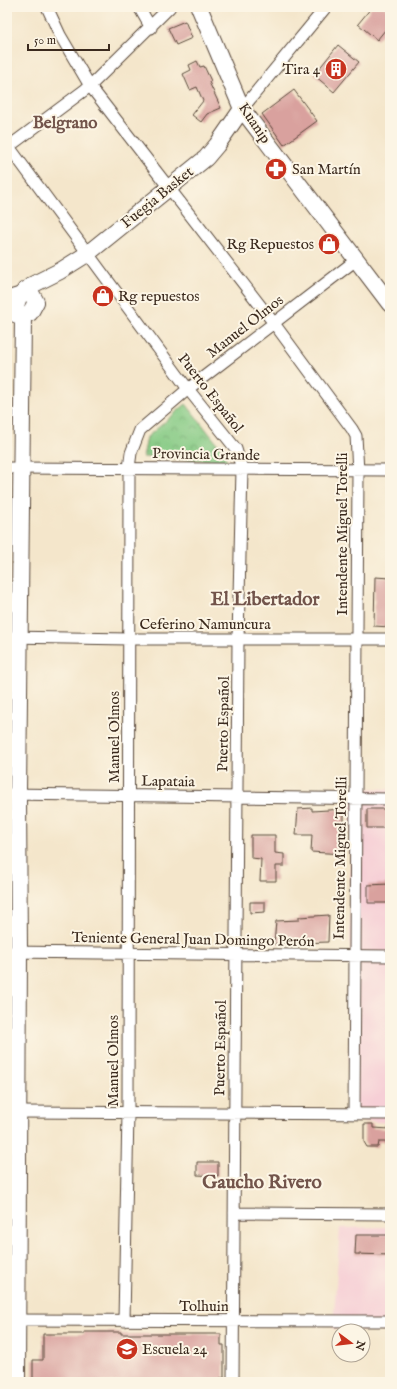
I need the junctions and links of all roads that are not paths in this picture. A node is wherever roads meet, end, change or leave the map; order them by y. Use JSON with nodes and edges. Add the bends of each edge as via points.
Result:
{"nodes":[{"id":1,"x":47,"y":7,"type":"edge"},
{"id":2,"x":139,"y":7,"type":"edge"},
{"id":3,"x":170,"y":7,"type":"edge"},
{"id":4,"x":199,"y":7,"type":"edge"},
{"id":5,"x":326,"y":7,"type":"edge"},
{"id":6,"x":151,"y":28,"type":"junction"},
{"id":7,"x":90,"y":86,"type":"junction"},
{"id":8,"x":242,"y":109,"type":"junction"},
{"id":9,"x":8,"y":146,"type":"edge"},
{"id":10,"x":169,"y":187,"type":"junction"},
{"id":11,"x":87,"y":254,"type":"junction"},
{"id":12,"x":356,"y":260,"type":"junction"},
{"id":13,"x":28,"y":295,"type":"junction"},
{"id":14,"x":7,"y":297,"type":"edge"},
{"id":15,"x":390,"y":304,"type":"edge"},
{"id":16,"x":15,"y":314,"type":"edge"},
{"id":17,"x":273,"y":322,"type":"junction"},
{"id":18,"x":188,"y":389,"type":"junction"},
{"id":19,"x":14,"y":467,"type":"edge"},
{"id":20,"x":129,"y":468,"type":"junction"},
{"id":21,"x":242,"y":469,"type":"junction"},
{"id":22,"x":358,"y":470,"type":"junction"},
{"id":23,"x":390,"y":470,"type":"edge"},
{"id":24,"x":14,"y":637,"type":"edge"},
{"id":25,"x":358,"y":638,"type":"junction"},
{"id":26,"x":129,"y":639,"type":"junction"},
{"id":27,"x":238,"y":639,"type":"junction"},
{"id":28,"x":390,"y":639,"type":"edge"},
{"id":29,"x":13,"y":794,"type":"edge"},
{"id":30,"x":128,"y":795,"type":"junction"},
{"id":31,"x":237,"y":797,"type":"junction"},
{"id":32,"x":355,"y":799,"type":"junction"},
{"id":33,"x":390,"y":799,"type":"edge"},
{"id":34,"x":13,"y":952,"type":"edge"},
{"id":35,"x":127,"y":953,"type":"junction"},
{"id":36,"x":236,"y":955,"type":"junction"},
{"id":37,"x":354,"y":956,"type":"junction"},
{"id":38,"x":390,"y":956,"type":"edge"},
{"id":39,"x":19,"y":1112,"type":"junction"},
{"id":40,"x":128,"y":1112,"type":"junction"},
{"id":41,"x":234,"y":1113,"type":"junction"},
{"id":42,"x":354,"y":1114,"type":"junction"},
{"id":43,"x":390,"y":1114,"type":"edge"},
{"id":44,"x":234,"y":1213,"type":"junction"},
{"id":45,"x":390,"y":1214,"type":"edge"},
{"id":46,"x":12,"y":1321,"type":"edge"},
{"id":47,"x":124,"y":1321,"type":"junction"},
{"id":48,"x":232,"y":1321,"type":"junction"},
{"id":49,"x":390,"y":1321,"type":"edge"},
{"id":50,"x":17,"y":1382,"type":"edge"},
{"id":51,"x":233,"y":1382,"type":"edge"}],
"edges":[{"from":1,"to":7,"type":"street","name":"Intendente Miguel Torelli"},
{"from":2,"to":6,"type":"street"},
{"from":3,"to":6,"type":"street"},
{"from":4,"to":8,"type":"main road","name":"Kuanip"},
{"from":5,"to":8,"type":"street"},
{"from":6,"to":7,"type":"street"},
{"from":7,"to":9,"type":"street"},
{"from":7,"to":10,"type":"street","name":"Intendente Miguel Torelli"},
{"from":8,"to":10,"type":"main road","name":"Fuegia Basket","via":[[206,158]]},
{"from":8,"to":12,"type":"main road","name":"Kuanip"},
{"from":9,"to":11,"type":"street","name":"Puerto Español"},
{"from":10,"to":11,"type":"main road","name":"Fuegia Basket"},
{"from":10,"to":17,"type":"street","name":"Intendente Miguel Torelli"},
{"from":11,"to":13,"type":"main road","name":"Fuegia Basket","via":[[41,280]]},
{"from":11,"to":18,"type":"street","name":"Puerto Español"},
{"from":12,"to":15,"type":"main road","name":"Kuanip"},
{"from":12,"to":17,"type":"street","name":"Manuel Olmos"},
{"from":13,"to":14,"type":"street"},
{"from":13,"to":16,"type":"main road","via":[[16,303]]},
{"from":16,"to":19,"type":"main road"},
{"from":17,"to":18,"type":"street","name":"Manuel Olmos"},
{"from":17,"to":22,"type":"street","name":"Intendente Miguel Torelli","via":[[352,429],[356,436]]},
{"from":18,"to":20,"type":"street","name":"Manuel Olmos","via":[[140,430],[131,452]]},
{"from":18,"to":21,"type":"street","name":"Puerto Español","via":[[236,449]]},
{"from":19,"to":20,"type":"street","name":"Provincia Grande"},
{"from":19,"to":24,"type":"main road"},
{"from":20,"to":21,"type":"street","name":"Provincia Grande"},
{"from":20,"to":26,"type":"street","name":"Manuel Olmos"},
{"from":21,"to":22,"type":"street","name":"Provincia Grande"},
{"from":21,"to":27,"type":"street","name":"Puerto Español"},
{"from":22,"to":23,"type":"street","name":"Provincia Grande"},
{"from":22,"to":25,"type":"street","name":"Intendente Miguel Torelli"},
{"from":24,"to":26,"type":"street","name":"Ceferino Namuncura"},
{"from":24,"to":29,"type":"main road"},
{"from":25,"to":27,"type":"street","name":"Ceferino Namuncura"},
{"from":25,"to":28,"type":"street","name":"Ceferino Namuncura"},
{"from":25,"to":32,"type":"street","name":"Intendente Miguel Torelli"},
{"from":26,"to":27,"type":"street","name":"Ceferino Namuncura"},
{"from":26,"to":30,"type":"street","name":"Manuel Olmos"},
{"from":27,"to":31,"type":"street","name":"Puerto Español"},
{"from":29,"to":30,"type":"street","name":"Lapataia"},
{"from":29,"to":34,"type":"main road"},
{"from":30,"to":31,"type":"street","name":"Lapataia"},
{"from":30,"to":35,"type":"street","name":"Manuel Olmos"},
{"from":31,"to":32,"type":"street","name":"Lapataia"},
{"from":31,"to":36,"type":"street","name":"Puerto Español"},
{"from":32,"to":33,"type":"street","name":"Lapataia"},
{"from":32,"to":37,"type":"street","name":"Intendente Miguel Torelli"},
{"from":34,"to":35,"type":"street","name":"Teniente General Juan Domingo Perón"},
{"from":34,"to":39,"type":"main road"},
{"from":35,"to":36,"type":"street","name":"Teniente General Juan Domingo Perón"},
{"from":35,"to":40,"type":"street","name":"Manuel Olmos"},
{"from":36,"to":37,"type":"street","name":"Teniente General Juan Domingo Perón"},
{"from":36,"to":41,"type":"street","name":"Puerto Español"},
{"from":37,"to":38,"type":"street","name":"Teniente General Juan Domingo Perón"},
{"from":37,"to":42,"type":"street","name":"Intendente Miguel Torelli"},
{"from":39,"to":40,"type":"street"},
{"from":39,"to":46,"type":"main road"},
{"from":40,"to":41,"type":"street"},
{"from":40,"to":47,"type":"street","name":"Manuel Olmos"},
{"from":41,"to":42,"type":"street"},
{"from":41,"to":44,"type":"street","name":"Puerto Español"},
{"from":42,"to":43,"type":"street"},
{"from":44,"to":45,"type":"street"},
{"from":44,"to":48,"type":"street","name":"Puerto Español"},
{"from":46,"to":47,"type":"street","name":"Tolhuin"},
{"from":46,"to":50,"type":"main road"},
{"from":47,"to":48,"type":"street","name":"Tolhuin"},
{"from":48,"to":49,"type":"street","name":"Tolhuin"},
{"from":48,"to":51,"type":"street","name":"Puerto Español"}]}
